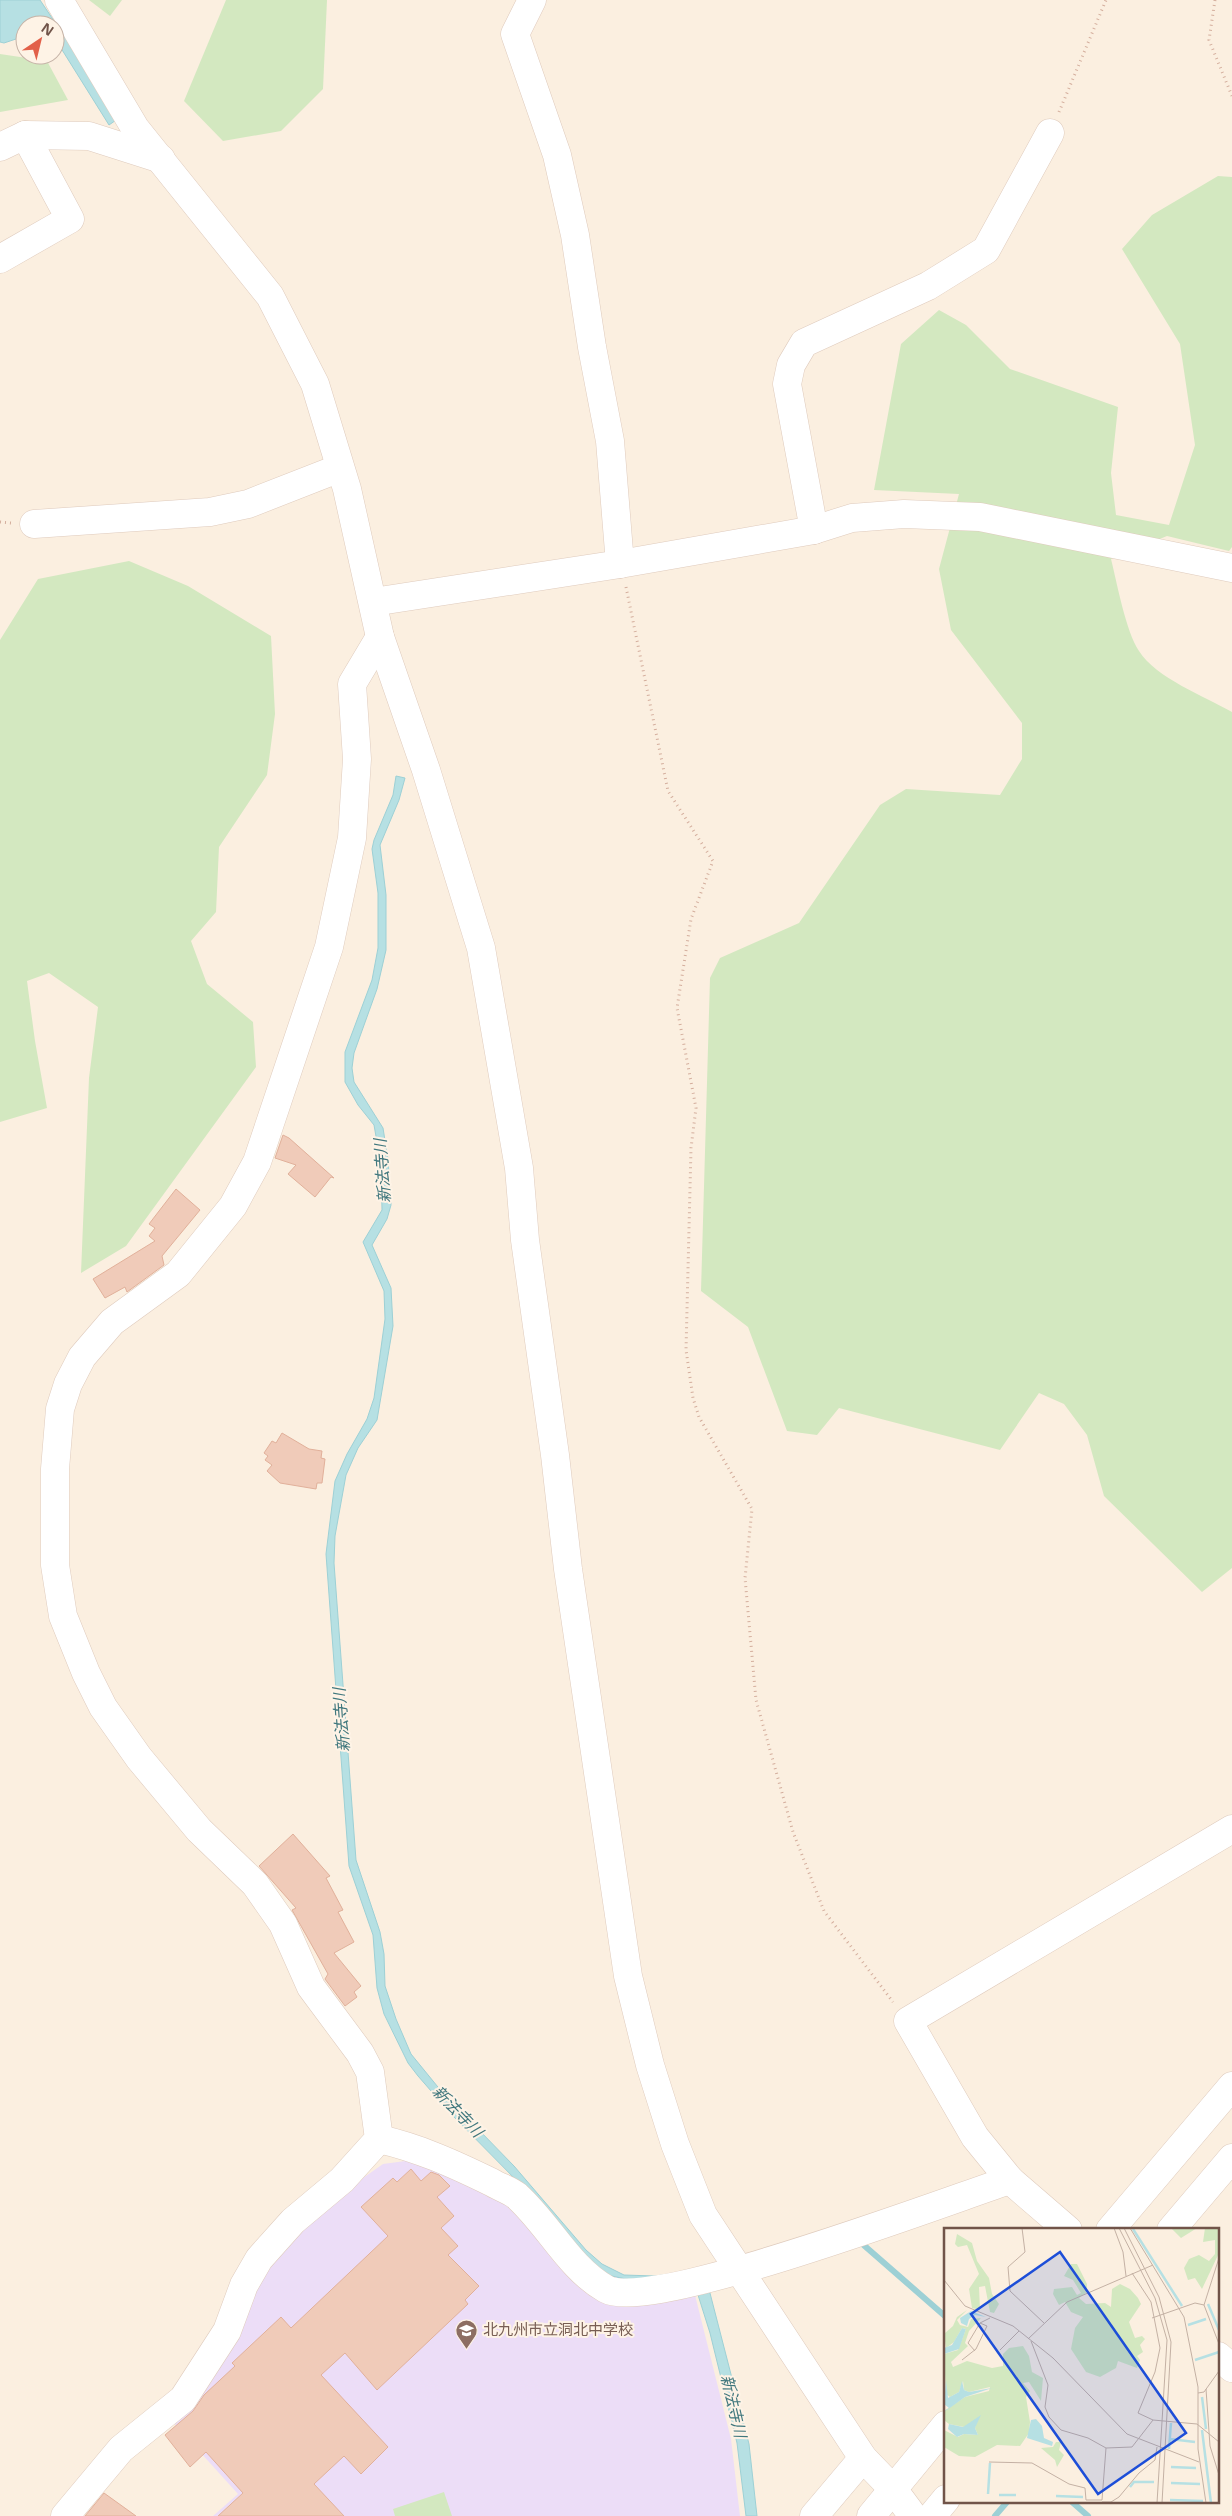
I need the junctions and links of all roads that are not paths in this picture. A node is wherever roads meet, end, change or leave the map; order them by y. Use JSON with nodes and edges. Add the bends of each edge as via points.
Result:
{"nodes":[{"id":1,"x":59,"y":0,"type":"edge"},
{"id":2,"x":532,"y":0,"type":"edge"},
{"id":3,"x":1050,"y":133,"type":"road end"},
{"id":4,"x":25,"y":135,"type":"junction"},
{"id":5,"x":0,"y":147,"type":"edge"},
{"id":6,"x":161,"y":159,"type":"junction"},
{"id":7,"x":0,"y":259,"type":"edge"},
{"id":8,"x":340,"y":468,"type":"junction"},
{"id":9,"x":34,"y":524,"type":"dead end"},
{"id":10,"x":814,"y":530,"type":"junction"},
{"id":11,"x":620,"y":564,"type":"junction"},
{"id":12,"x":1232,"y":568,"type":"edge"},
{"id":13,"x":373,"y":602,"type":"junction"},
{"id":14,"x":380,"y":637,"type":"junction"},
{"id":15,"x":1232,"y":1829,"type":"edge"},
{"id":16,"x":1232,"y":2086,"type":"edge"},
{"id":17,"x":379,"y":2138,"type":"junction"},
{"id":18,"x":1232,"y":2158,"type":"edge"},
{"id":19,"x":1010,"y":2180,"type":"junction"},
{"id":20,"x":1066,"y":2228,"type":"edge"},
{"id":21,"x":1112,"y":2228,"type":"edge"},
{"id":22,"x":1173,"y":2228,"type":"edge"},
{"id":23,"x":742,"y":2271,"type":"junction"},
{"id":24,"x":1220,"y":2358,"type":"edge"},
{"id":25,"x":1232,"y":2368,"type":"edge"},
{"id":26,"x":944,"y":2427,"type":"edge"},
{"id":27,"x":863,"y":2458,"type":"junction"},
{"id":28,"x":893,"y":2488,"type":"junction"},
{"id":29,"x":944,"y":2501,"type":"edge"},
{"id":30,"x":65,"y":2516,"type":"edge"},
{"id":31,"x":814,"y":2516,"type":"edge"},
{"id":32,"x":871,"y":2516,"type":"edge"},
{"id":33,"x":913,"y":2516,"type":"edge"},
{"id":34,"x":932,"y":2516,"type":"edge"}],
"edges":[{"from":1,"to":6,"type":"street","via":[[136,128]]},
{"from":2,"to":11,"type":"street","via":[[515,34],[557,155],[576,235],[592,348],[610,442]]},
{"from":3,"to":10,"type":"street","via":[[986,250],[928,286],[804,343],[791,365],[787,384]]},
{"from":4,"to":5,"type":"street"},
{"from":4,"to":6,"type":"street","via":[[89,136]]},
{"from":4,"to":7,"type":"street","via":[[70,219]]},
{"from":6,"to":8,"type":"street","via":[[270,296],[315,384]]},
{"from":8,"to":9,"type":"street","via":[[248,504],[210,512]]},
{"from":8,"to":13,"type":"street"},
{"from":10,"to":11,"type":"street"},
{"from":10,"to":12,"type":"street","via":[[852,518],[895,515],[980,517]]},
{"from":11,"to":13,"type":"street"},
{"from":13,"to":14,"type":"street"},
{"from":14,"to":17,"type":"street","via":[[352,684],[357,758],[352,838],[329,947],[257,1162],[233,1206],[178,1274],[112,1322],[82,1358],[68,1384],[60,1409],[55,1468],[55,1565],[63,1616],[86,1673],[103,1707],[139,1758],[199,1830],[255,1884],[283,1924],[311,1987],[360,2053],[370,2072]]},
{"from":14,"to":23,"type":"street","via":[[481,948],[519,1168],[525,1240],[568,1569],[628,1976],[650,2064],[675,2144],[703,2215]]},
{"from":15,"to":19,"type":"street","via":[[908,2021],[975,2137]]},
{"from":16,"to":21,"type":"street"},
{"from":17,"to":23,"type":"street","via":[[458,2165],[516,2195],[580,2269],[607,2290],[634,2294]]},
{"from":17,"to":30,"type":"street","via":[[342,2180],[293,2221],[259,2259],[244,2285],[227,2331],[183,2399],[121,2449]]},
{"from":18,"to":22,"type":"street"},
{"from":19,"to":20,"type":"street"},
{"from":19,"to":23,"type":"street"},
{"from":23,"to":27,"type":"street"},
{"from":24,"to":25,"type":"street"},
{"from":26,"to":28,"type":"street"},
{"from":27,"to":28,"type":"street"},
{"from":27,"to":31,"type":"street"},
{"from":28,"to":32,"type":"street"},
{"from":28,"to":33,"type":"street"},
{"from":29,"to":34,"type":"street"}]}
